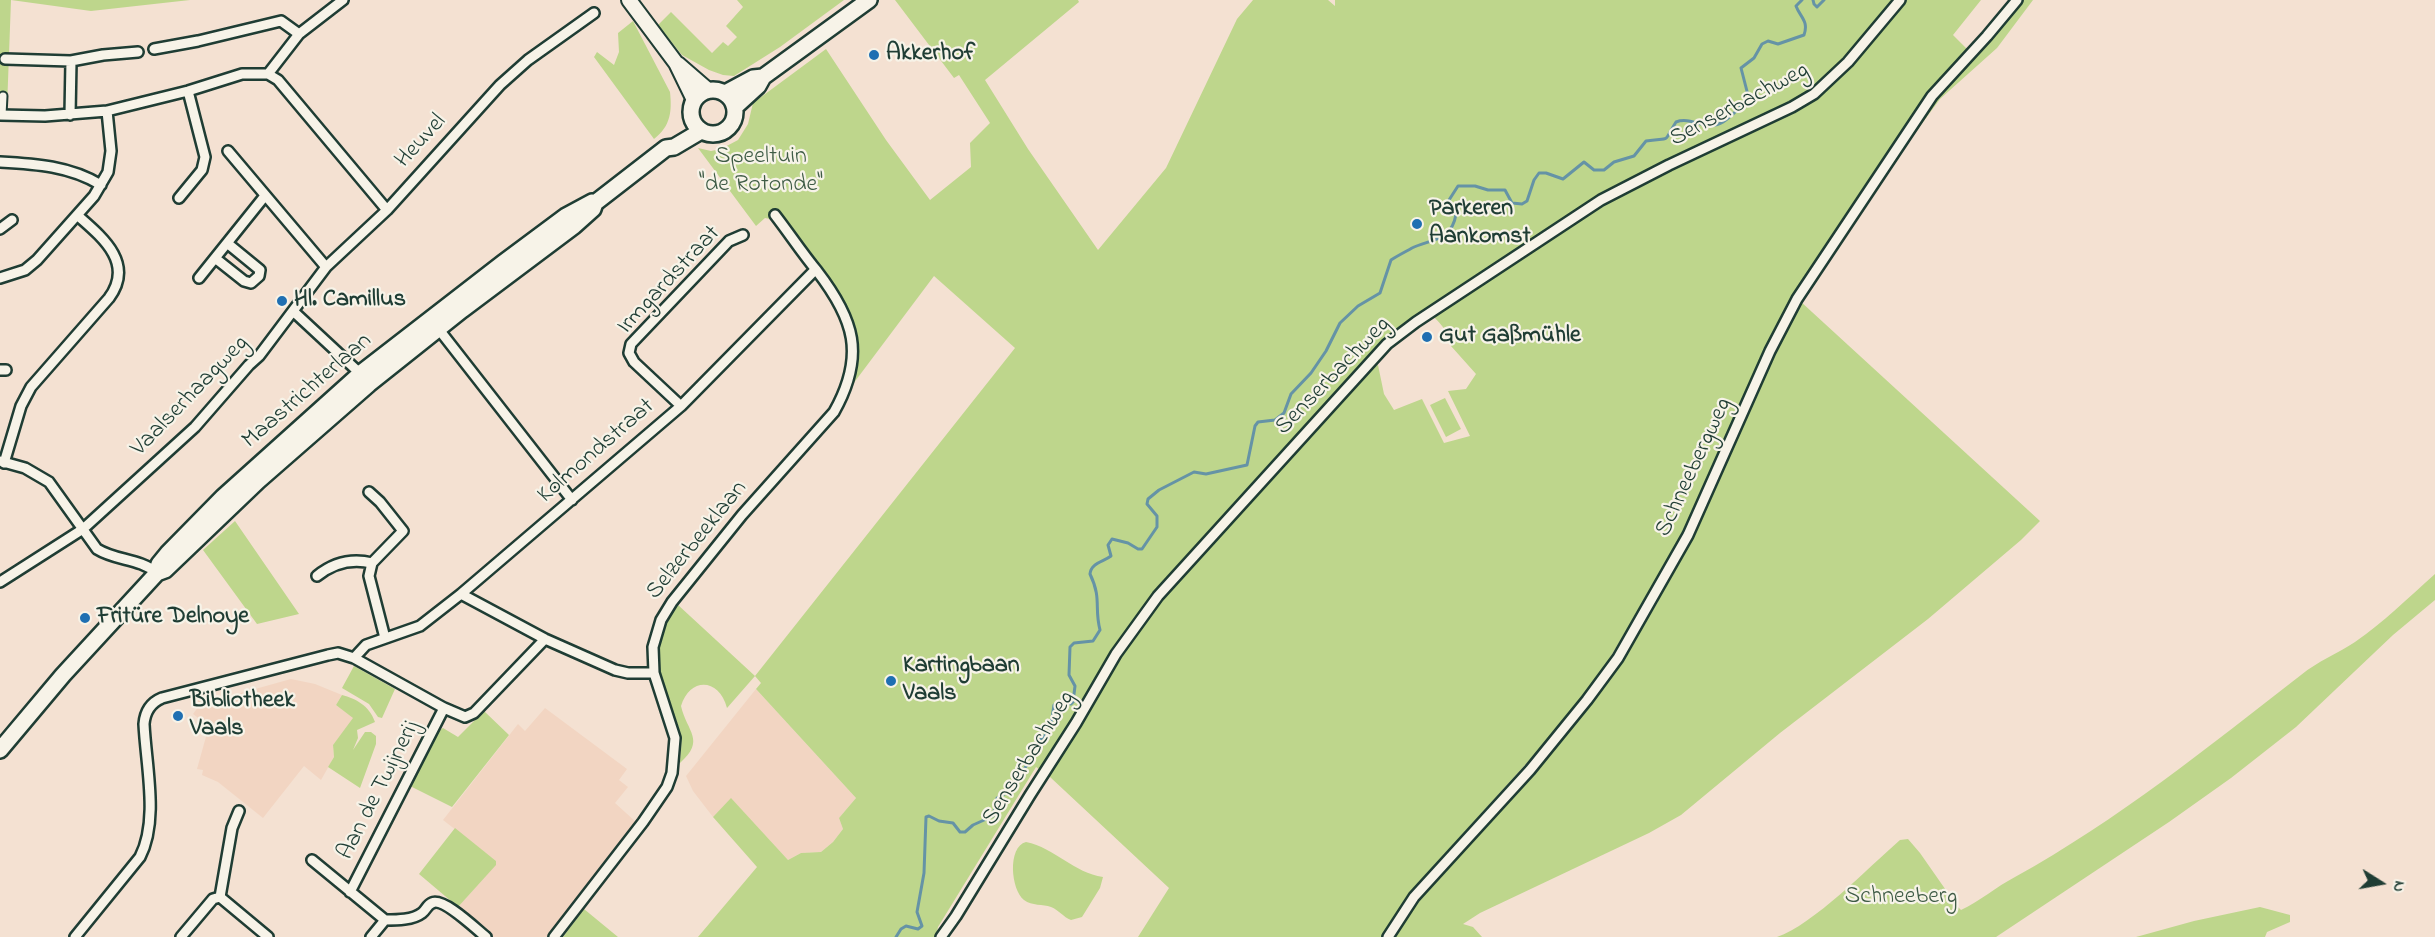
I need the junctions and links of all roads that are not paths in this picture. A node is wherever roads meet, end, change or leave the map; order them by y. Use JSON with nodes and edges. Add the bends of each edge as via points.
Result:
{"nodes":[{"id":1,"x":343,"y":0,"type":"edge"},
{"id":2,"x":629,"y":0,"type":"edge"},
{"id":3,"x":870,"y":0,"type":"edge"},
{"id":4,"x":1900,"y":0,"type":"edge"},
{"id":5,"x":2017,"y":0,"type":"edge"},
{"id":6,"x":594,"y":13,"type":"dead end"},
{"id":7,"x":299,"y":34,"type":"junction"},
{"id":8,"x":154,"y":49,"type":"dead end"},
{"id":9,"x":138,"y":52,"type":"dead end"},
{"id":10,"x":5,"y":59,"type":"dead end"},
{"id":11,"x":71,"y":61,"type":"junction"},
{"id":12,"x":676,"y":63,"type":"junction"},
{"id":13,"x":268,"y":74,"type":"junction"},
{"id":14,"x":763,"y":77,"type":"junction"},
{"id":15,"x":708,"y":90,"type":"junction"},
{"id":16,"x":188,"y":91,"type":"junction"},
{"id":17,"x":725,"y":93,"type":"junction"},
{"id":18,"x":3,"y":96,"type":"dead end"},
{"id":19,"x":694,"y":100,"type":"junction"},
{"id":20,"x":735,"y":107,"type":"junction"},
{"id":21,"x":107,"y":111,"type":"junction"},
{"id":22,"x":1,"y":115,"type":"edge"},
{"id":23,"x":70,"y":115,"type":"junction"},
{"id":24,"x":691,"y":117,"type":"junction"},
{"id":25,"x":701,"y":131,"type":"junction"},
{"id":26,"x":666,"y":148,"type":"junction"},
{"id":27,"x":228,"y":151,"type":"dead end"},
{"id":28,"x":0,"y":162,"type":"edge"},
{"id":29,"x":101,"y":185,"type":"junction"},
{"id":30,"x":264,"y":197,"type":"junction"},
{"id":31,"x":179,"y":198,"type":"dead end"},
{"id":32,"x":387,"y":210,"type":"junction"},
{"id":33,"x":77,"y":215,"type":"junction"},
{"id":34,"x":775,"y":215,"type":"dead end"},
{"id":35,"x":12,"y":220,"type":"dead end"},
{"id":36,"x":0,"y":229,"type":"edge"},
{"id":37,"x":743,"y":235,"type":"dead end"},
{"id":38,"x":227,"y":243,"type":"junction"},
{"id":39,"x":214,"y":258,"type":"junction"},
{"id":40,"x":326,"y":267,"type":"junction"},
{"id":41,"x":815,"y":270,"type":"junction"},
{"id":42,"x":0,"y":278,"type":"edge"},
{"id":43,"x":199,"y":278,"type":"dead end"},
{"id":44,"x":293,"y":310,"type":"junction"},
{"id":45,"x":434,"y":323,"type":"junction"},
{"id":46,"x":365,"y":379,"type":"junction"},
{"id":47,"x":681,"y":406,"type":"junction"},
{"id":48,"x":2,"y":462,"type":"edge"},
{"id":49,"x":369,"y":492,"type":"dead end"},
{"id":50,"x":572,"y":500,"type":"junction"},
{"id":51,"x":83,"y":529,"type":"junction"},
{"id":52,"x":372,"y":563,"type":"junction"},
{"id":53,"x":156,"y":573,"type":"junction"},
{"id":54,"x":316,"y":576,"type":"dead end"},
{"id":55,"x":0,"y":582,"type":"edge"},
{"id":56,"x":461,"y":594,"type":"junction"},
{"id":57,"x":386,"y":638,"type":"junction"},
{"id":58,"x":545,"y":639,"type":"junction"},
{"id":59,"x":354,"y":658,"type":"junction"},
{"id":60,"x":654,"y":672,"type":"junction"},
{"id":61,"x":444,"y":708,"type":"junction"},
{"id":62,"x":0,"y":750,"type":"edge"},
{"id":63,"x":238,"y":811,"type":"dead end"},
{"id":64,"x":312,"y":860,"type":"dead end"},
{"id":65,"x":350,"y":892,"type":"junction"},
{"id":66,"x":220,"y":897,"type":"junction"},
{"id":67,"x":385,"y":920,"type":"junction"},
{"id":68,"x":75,"y":937,"type":"edge"},
{"id":69,"x":181,"y":937,"type":"edge"},
{"id":70,"x":268,"y":937,"type":"edge"},
{"id":71,"x":371,"y":937,"type":"edge"},
{"id":72,"x":486,"y":937,"type":"edge"},
{"id":73,"x":554,"y":937,"type":"edge"},
{"id":74,"x":941,"y":937,"type":"edge"},
{"id":75,"x":1388,"y":937,"type":"edge"}],
"edges":[{"from":1,"to":7,"type":"street"},
{"from":2,"to":12,"type":"main road"},
{"from":3,"to":14,"type":"main road"},
{"from":4,"to":74,"type":"street","name":"Senserbachweg","via":[[1855,54],[1814,94],[1601,201],[1387,344],[1140,618]]},
{"from":5,"to":75,"type":"street","name":"Schneebergweg","via":[[1932,96],[1797,299],[1688,535],[1618,658],[1530,770],[1414,897]]},
{"from":6,"to":32,"type":"street","name":"Heuvel","via":[[500,85]]},
{"from":7,"to":8,"type":"street","via":[[280,21]]},
{"from":7,"to":13,"type":"street"},
{"from":9,"to":11,"type":"street"},
{"from":10,"to":11,"type":"street"},
{"from":11,"to":23,"type":"street"},
{"from":12,"to":15,"type":"main road"},
{"from":12,"to":19,"type":"main road"},
{"from":13,"to":16,"type":"street","via":[[242,74]]},
{"from":13,"to":32,"type":"street","via":[[278,80]]},
{"from":14,"to":17,"type":"main road"},
{"from":14,"to":20,"type":"main road"},
{"from":15,"to":17,"type":"main road"},
{"from":15,"to":19,"type":"main road"},
{"from":16,"to":21,"type":"street"},
{"from":16,"to":31,"type":"street","via":[[205,157],[201,170]]},
{"from":17,"to":20,"type":"main road"},
{"from":18,"to":22,"type":"street"},
{"from":19,"to":24,"type":"main road"},
{"from":20,"to":25,"type":"main road","via":[[734,120],[726,130],[714,135]]},
{"from":21,"to":23,"type":"street"},
{"from":21,"to":29,"type":"street","via":[[111,161]]},
{"from":22,"to":23,"type":"street"},
{"from":24,"to":25,"type":"main road"},
{"from":24,"to":26,"type":"main road","name":"Maastrichterlaan","via":[[668,140]]},
{"from":25,"to":26,"type":"main road","name":"Maastrichterlaan"},
{"from":26,"to":45,"type":"main road","name":"Maastrichterlaan","via":[[595,202],[566,216]]},
{"from":27,"to":30,"type":"street"},
{"from":28,"to":29,"type":"street","via":[[44,165],[85,175]]},
{"from":29,"to":33,"type":"street"},
{"from":30,"to":38,"type":"street"},
{"from":30,"to":40,"type":"street"},
{"from":32,"to":40,"type":"street","name":"Heuvel"},
{"from":33,"to":42,"type":"street","via":[[25,270]]},
{"from":33,"to":48,"type":"street","via":[[113,250],[118,273],[115,288],[25,396]]},
{"from":34,"to":41,"type":"street","name":"Selzerbeeklaan"},
{"from":35,"to":36,"type":"street"},
{"from":37,"to":47,"type":"street","name":"Irmgardstraat","via":[[729,241],[631,344],[629,353],[634,363]]},
{"from":38,"to":39,"type":"street"},
{"from":38,"to":39,"type":"street","via":[[260,270],[256,279],[251,283],[244,281]]},
{"from":39,"to":43,"type":"street"},
{"from":40,"to":44,"type":"street","name":"Heuvel"},
{"from":41,"to":47,"type":"street","name":"Kolmondstraat"},
{"from":41,"to":60,"type":"street","name":"Selzerbeeklaan","via":[[839,301],[851,334],[851,364],[842,397],[834,412],[742,515],[672,602],[656,630]]},
{"from":44,"to":46,"type":"street"},
{"from":44,"to":51,"type":"street","name":"Vaalserhaagweg","via":[[259,356],[195,427]]},
{"from":45,"to":46,"type":"main road","name":"Maastrichterlaan"},
{"from":45,"to":50,"type":"street"},
{"from":46,"to":53,"type":"main road","name":"Maastrichterlaan","via":[[311,416],[200,519],[159,564]]},
{"from":47,"to":50,"type":"street","name":"Kolmondstraat"},
{"from":48,"to":51,"type":"street","via":[[25,468],[49,482]]},
{"from":49,"to":52,"type":"street","via":[[403,531]]},
{"from":50,"to":56,"type":"street","name":"Kolmondstraat"},
{"from":51,"to":53,"type":"street","via":[[104,553],[146,564]]},
{"from":51,"to":55,"type":"street","name":"Vaalserhaagweg"},
{"from":52,"to":54,"type":"street","via":[[360,560],[330,565]]},
{"from":52,"to":57,"type":"street","via":[[369,576]]},
{"from":53,"to":62,"type":"main road","name":"Maastrichterlaan"},
{"from":56,"to":57,"type":"street","name":"Kolmondstraat","via":[[420,626]]},
{"from":56,"to":58,"type":"street"},
{"from":57,"to":59,"type":"street","name":"Kolmondstraat","via":[[366,645]]},
{"from":58,"to":60,"type":"street","via":[[615,670]]},
{"from":58,"to":61,"type":"street","via":[[469,716],[459,716]]},
{"from":59,"to":61,"type":"street"},
{"from":59,"to":68,"type":"street","via":[[338,653],[328,655],[158,700],[148,708],[144,720],[150,818],[145,848]]},
{"from":60,"to":73,"type":"street","name":"Selzerbeeklaan","via":[[674,729],[676,748],[667,787]]},
{"from":61,"to":65,"type":"street","name":"Aan de Twijnerij"},
{"from":63,"to":66,"type":"street"},
{"from":64,"to":65,"type":"street"},
{"from":65,"to":67,"type":"street"},
{"from":66,"to":69,"type":"street"},
{"from":66,"to":70,"type":"street"},
{"from":67,"to":71,"type":"street"},
{"from":67,"to":72,"type":"street","via":[[416,916],[436,902],[446,905]]}]}
